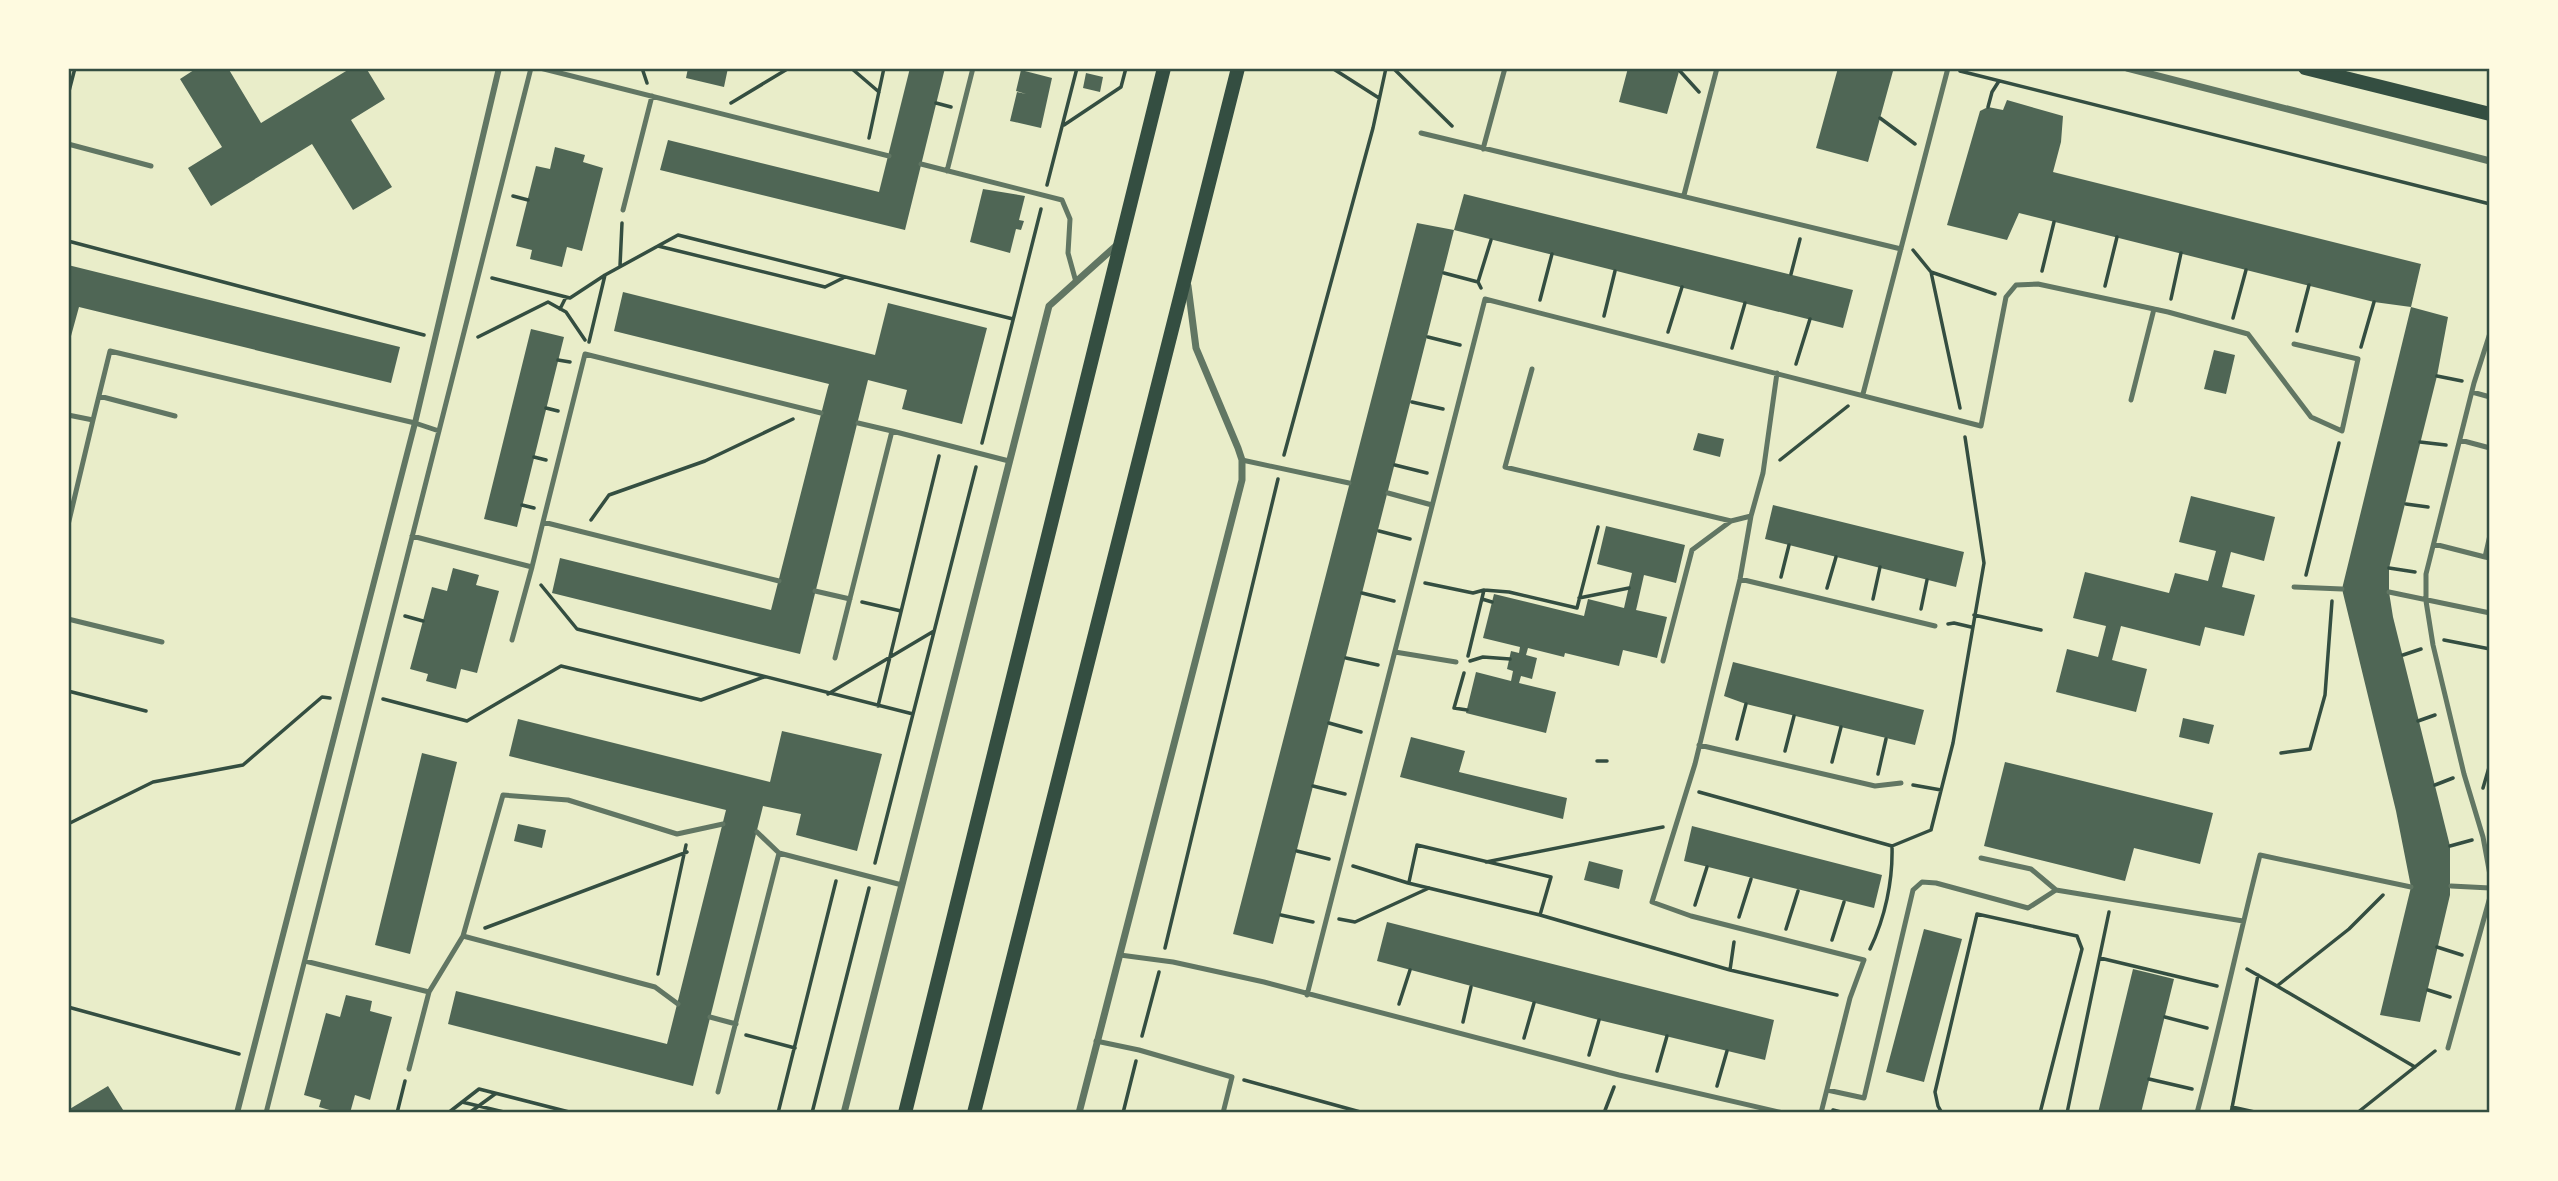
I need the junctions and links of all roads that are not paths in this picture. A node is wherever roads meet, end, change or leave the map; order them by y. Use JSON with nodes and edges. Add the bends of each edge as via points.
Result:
{"nodes":[{"id":1,"x":499,"y":68,"type":"edge"},
{"id":2,"x":531,"y":68,"type":"edge"},
{"id":3,"x":540,"y":68,"type":"edge"},
{"id":4,"x":973,"y":68,"type":"edge"},
{"id":5,"x":1164,"y":68,"type":"edge"},
{"id":6,"x":1238,"y":68,"type":"edge"},
{"id":7,"x":1506,"y":68,"type":"edge"},
{"id":8,"x":1717,"y":68,"type":"edge"},
{"id":9,"x":1948,"y":68,"type":"edge"},
{"id":10,"x":2127,"y":68,"type":"edge"},
{"id":11,"x":2307,"y":68,"type":"edge"},
{"id":12,"x":652,"y":96,"type":"junction"},
{"id":13,"x":2490,"y":114,"type":"edge"},
{"id":14,"x":1421,"y":133,"type":"dead end"},
{"id":15,"x":68,"y":144,"type":"edge"},
{"id":16,"x":1483,"y":149,"type":"junction"},
{"id":17,"x":888,"y":156,"type":"dead end"},
{"id":18,"x":2490,"y":161,"type":"edge"},
{"id":19,"x":921,"y":164,"type":"dead end"},
{"id":20,"x":151,"y":166,"type":"dead end"},
{"id":21,"x":947,"y":171,"type":"junction"},
{"id":22,"x":1684,"y":195,"type":"junction"},
{"id":23,"x":623,"y":210,"type":"road end"},
{"id":24,"x":1121,"y":242,"type":"junction"},
{"id":25,"x":1901,"y":249,"type":"junction"},
{"id":26,"x":1186,"y":272,"type":"junction"},
{"id":27,"x":1076,"y":282,"type":"junction"},
{"id":28,"x":2154,"y":309,"type":"junction"},
{"id":29,"x":2490,"y":333,"type":"edge"},
{"id":30,"x":2294,"y":344,"type":"road end"},
{"id":31,"x":1532,"y":369,"type":"dead end"},
{"id":32,"x":1777,"y":373,"type":"junction"},
{"id":33,"x":2472,"y":392,"type":"junction"},
{"id":34,"x":1863,"y":394,"type":"junction"},
{"id":35,"x":99,"y":396,"type":"junction"},
{"id":36,"x":2490,"y":397,"type":"edge"},
{"id":37,"x":2131,"y":400,"type":"dead end"},
{"id":38,"x":821,"y":413,"type":"dead end"},
{"id":39,"x":68,"y":415,"type":"edge"},
{"id":40,"x":175,"y":416,"type":"dead end"},
{"id":41,"x":93,"y":420,"type":"junction"},
{"id":42,"x":415,"y":423,"type":"junction"},
{"id":43,"x":858,"y":423,"type":"dead end"},
{"id":44,"x":439,"y":431,"type":"junction"},
{"id":45,"x":892,"y":431,"type":"junction"},
{"id":46,"x":2459,"y":443,"type":"junction"},
{"id":47,"x":2490,"y":447,"type":"edge"},
{"id":48,"x":1242,"y":460,"type":"junction"},
{"id":49,"x":1009,"y":461,"type":"junction"},
{"id":50,"x":1349,"y":483,"type":"dead end"},
{"id":51,"x":1388,"y":493,"type":"dead end"},
{"id":52,"x":1432,"y":505,"type":"junction"},
{"id":53,"x":1751,"y":516,"type":"junction"},
{"id":54,"x":1731,"y":521,"type":"junction"},
{"id":55,"x":543,"y":522,"type":"junction"},
{"id":56,"x":68,"y":525,"type":"edge"},
{"id":57,"x":2490,"y":535,"type":"edge"},
{"id":58,"x":412,"y":536,"type":"junction"},
{"id":59,"x":2434,"y":544,"type":"junction"},
{"id":60,"x":2487,"y":557,"type":"edge"},
{"id":61,"x":531,"y":569,"type":"junction"},
{"id":62,"x":1740,"y":579,"type":"junction"},
{"id":63,"x":779,"y":581,"type":"dead end"},
{"id":64,"x":2294,"y":587,"type":"dead end"},
{"id":65,"x":2342,"y":589,"type":"dead end"},
{"id":66,"x":815,"y":591,"type":"dead end"},
{"id":67,"x":2389,"y":592,"type":"dead end"},
{"id":68,"x":850,"y":599,"type":"junction"},
{"id":69,"x":2426,"y":601,"type":"junction"},
{"id":70,"x":2490,"y":613,"type":"edge"},
{"id":71,"x":68,"y":619,"type":"edge"},
{"id":72,"x":1935,"y":626,"type":"dead end"},
{"id":73,"x":512,"y":640,"type":"dead end"},
{"id":74,"x":162,"y":642,"type":"dead end"},
{"id":75,"x":1395,"y":652,"type":"junction"},
{"id":76,"x":835,"y":658,"type":"dead end"},
{"id":77,"x":1663,"y":661,"type":"dead end"},
{"id":78,"x":1456,"y":662,"type":"dead end"},
{"id":79,"x":1699,"y":745,"type":"junction"},
{"id":80,"x":1901,"y":783,"type":"dead end"},
{"id":81,"x":723,"y":824,"type":"dead end"},
{"id":82,"x":757,"y":832,"type":"dead end"},
{"id":83,"x":779,"y":853,"type":"junction"},
{"id":84,"x":1981,"y":858,"type":"dead end"},
{"id":85,"x":2490,"y":875,"type":"edge"},
{"id":86,"x":902,"y":885,"type":"junction"},
{"id":87,"x":2451,"y":886,"type":"dead end"},
{"id":88,"x":2411,"y":887,"type":"dead end"},
{"id":89,"x":2490,"y":888,"type":"edge"},
{"id":90,"x":2056,"y":890,"type":"junction"},
{"id":91,"x":2490,"y":897,"type":"edge"},
{"id":92,"x":2243,"y":921,"type":"junction"},
{"id":93,"x":463,"y":936,"type":"junction"},
{"id":94,"x":1120,"y":955,"type":"junction"},
{"id":95,"x":304,"y":961,"type":"junction"},
{"id":96,"x":429,"y":992,"type":"junction"},
{"id":97,"x":1307,"y":995,"type":"junction"},
{"id":98,"x":678,"y":1004,"type":"dead end"},
{"id":99,"x":710,"y":1017,"type":"dead end"},
{"id":100,"x":736,"y":1024,"type":"junction"},
{"id":101,"x":1096,"y":1041,"type":"junction"},
{"id":102,"x":2448,"y":1048,"type":"dead end"},
{"id":103,"x":409,"y":1069,"type":"road end"},
{"id":104,"x":1827,"y":1090,"type":"junction"},
{"id":105,"x":718,"y":1092,"type":"dead end"},
{"id":106,"x":237,"y":1113,"type":"edge"},
{"id":107,"x":266,"y":1113,"type":"edge"},
{"id":108,"x":844,"y":1113,"type":"edge"},
{"id":109,"x":905,"y":1113,"type":"edge"},
{"id":110,"x":974,"y":1113,"type":"edge"},
{"id":111,"x":1079,"y":1113,"type":"edge"},
{"id":112,"x":1223,"y":1113,"type":"edge"},
{"id":113,"x":1783,"y":1113,"type":"edge"},
{"id":114,"x":1821,"y":1113,"type":"edge"},
{"id":115,"x":2197,"y":1113,"type":"edge"}],
"edges":[{"from":1,"to":42,"type":"street"},
{"from":2,"to":44,"type":"lane"},
{"from":3,"to":12,"type":"lane"},
{"from":4,"to":21,"type":"lane"},
{"from":5,"to":24,"type":"main road"},
{"from":6,"to":26,"type":"main road"},
{"from":7,"to":16,"type":"lane"},
{"from":8,"to":22,"type":"lane"},
{"from":9,"to":25,"type":"lane"},
{"from":10,"to":18,"type":"street"},
{"from":11,"to":13,"type":"main road"},
{"from":12,"to":17,"type":"lane"},
{"from":12,"to":23,"type":"lane"},
{"from":14,"to":16,"type":"lane"},
{"from":15,"to":20,"type":"lane"},
{"from":16,"to":22,"type":"lane"},
{"from":19,"to":21,"type":"lane"},
{"from":21,"to":27,"type":"lane","via":[[1062,200],[1070,219],[1068,253]]},
{"from":22,"to":25,"type":"lane"},
{"from":24,"to":27,"type":"street"},
{"from":24,"to":109,"type":"main road"},
{"from":25,"to":34,"type":"lane"},
{"from":26,"to":48,"type":"street","via":[[1196,348]]},
{"from":26,"to":110,"type":"main road"},
{"from":27,"to":49,"type":"street","via":[[1049,306]]},
{"from":28,"to":30,"type":"lane","via":[[2248,334],[2311,416],[2342,431],[2358,359]]},
{"from":28,"to":34,"type":"lane","via":[[2038,284],[2016,285],[2006,297],[1981,426]]},
{"from":28,"to":37,"type":"lane"},
{"from":29,"to":33,"type":"lane"},
{"from":31,"to":54,"type":"lane","via":[[1505,467]]},
{"from":32,"to":34,"type":"lane"},
{"from":32,"to":52,"type":"lane","via":[[1485,299]]},
{"from":32,"to":53,"type":"lane","via":[[1763,473]]},
{"from":33,"to":36,"type":"lane"},
{"from":33,"to":46,"type":"lane"},
{"from":35,"to":40,"type":"lane"},
{"from":35,"to":41,"type":"lane"},
{"from":35,"to":42,"type":"lane","via":[[110,351]]},
{"from":38,"to":55,"type":"lane","via":[[586,354]]},
{"from":39,"to":41,"type":"lane"},
{"from":41,"to":56,"type":"lane"},
{"from":42,"to":44,"type":"lane"},
{"from":42,"to":106,"type":"street"},
{"from":43,"to":45,"type":"lane"},
{"from":44,"to":58,"type":"lane"},
{"from":45,"to":49,"type":"lane"},
{"from":45,"to":68,"type":"lane"},
{"from":46,"to":47,"type":"lane"},
{"from":46,"to":59,"type":"lane"},
{"from":48,"to":50,"type":"lane"},
{"from":48,"to":94,"type":"street","via":[[1237,506]]},
{"from":49,"to":86,"type":"street"},
{"from":51,"to":52,"type":"lane"},
{"from":52,"to":75,"type":"lane"},
{"from":53,"to":54,"type":"lane"},
{"from":53,"to":62,"type":"lane"},
{"from":54,"to":77,"type":"lane","via":[[1692,550]]},
{"from":55,"to":61,"type":"lane"},
{"from":55,"to":63,"type":"lane"},
{"from":57,"to":60,"type":"lane"},
{"from":58,"to":61,"type":"lane"},
{"from":58,"to":95,"type":"lane"},
{"from":59,"to":60,"type":"lane"},
{"from":59,"to":69,"type":"lane","via":[[2426,574]]},
{"from":61,"to":73,"type":"lane"},
{"from":62,"to":72,"type":"lane"},
{"from":62,"to":79,"type":"lane"},
{"from":64,"to":65,"type":"lane"},
{"from":66,"to":68,"type":"lane"},
{"from":67,"to":69,"type":"lane"},
{"from":68,"to":76,"type":"lane"},
{"from":69,"to":70,"type":"lane"},
{"from":69,"to":85,"type":"lane"},
{"from":71,"to":74,"type":"lane"},
{"from":75,"to":78,"type":"lane"},
{"from":75,"to":97,"type":"lane"},
{"from":79,"to":80,"type":"lane","via":[[1875,786]]},
{"from":79,"to":104,"type":"lane","via":[[1651,902],[1864,960]]},
{"from":81,"to":93,"type":"lane","via":[[677,834],[568,800],[503,795]]},
{"from":82,"to":83,"type":"lane"},
{"from":83,"to":86,"type":"lane"},
{"from":83,"to":100,"type":"lane"},
{"from":84,"to":90,"type":"lane","via":[[2031,869]]},
{"from":86,"to":108,"type":"street"},
{"from":87,"to":89,"type":"lane"},
{"from":88,"to":92,"type":"lane","via":[[2260,855]]},
{"from":90,"to":92,"type":"lane"},
{"from":90,"to":104,"type":"lane","via":[[2028,908],[1922,882],[1913,890],[1864,1098]]},
{"from":91,"to":102,"type":"lane"},
{"from":92,"to":115,"type":"lane"},
{"from":93,"to":96,"type":"lane"},
{"from":93,"to":98,"type":"lane","via":[[655,986]]},
{"from":94,"to":97,"type":"lane","via":[[1162,960]]},
{"from":94,"to":101,"type":"street"},
{"from":95,"to":96,"type":"lane"},
{"from":95,"to":107,"type":"lane"},
{"from":96,"to":103,"type":"lane"},
{"from":97,"to":113,"type":"lane"},
{"from":99,"to":100,"type":"lane"},
{"from":100,"to":105,"type":"lane"},
{"from":101,"to":111,"type":"street"},
{"from":101,"to":112,"type":"lane","via":[[1232,1077]]},
{"from":104,"to":114,"type":"lane"}]}
